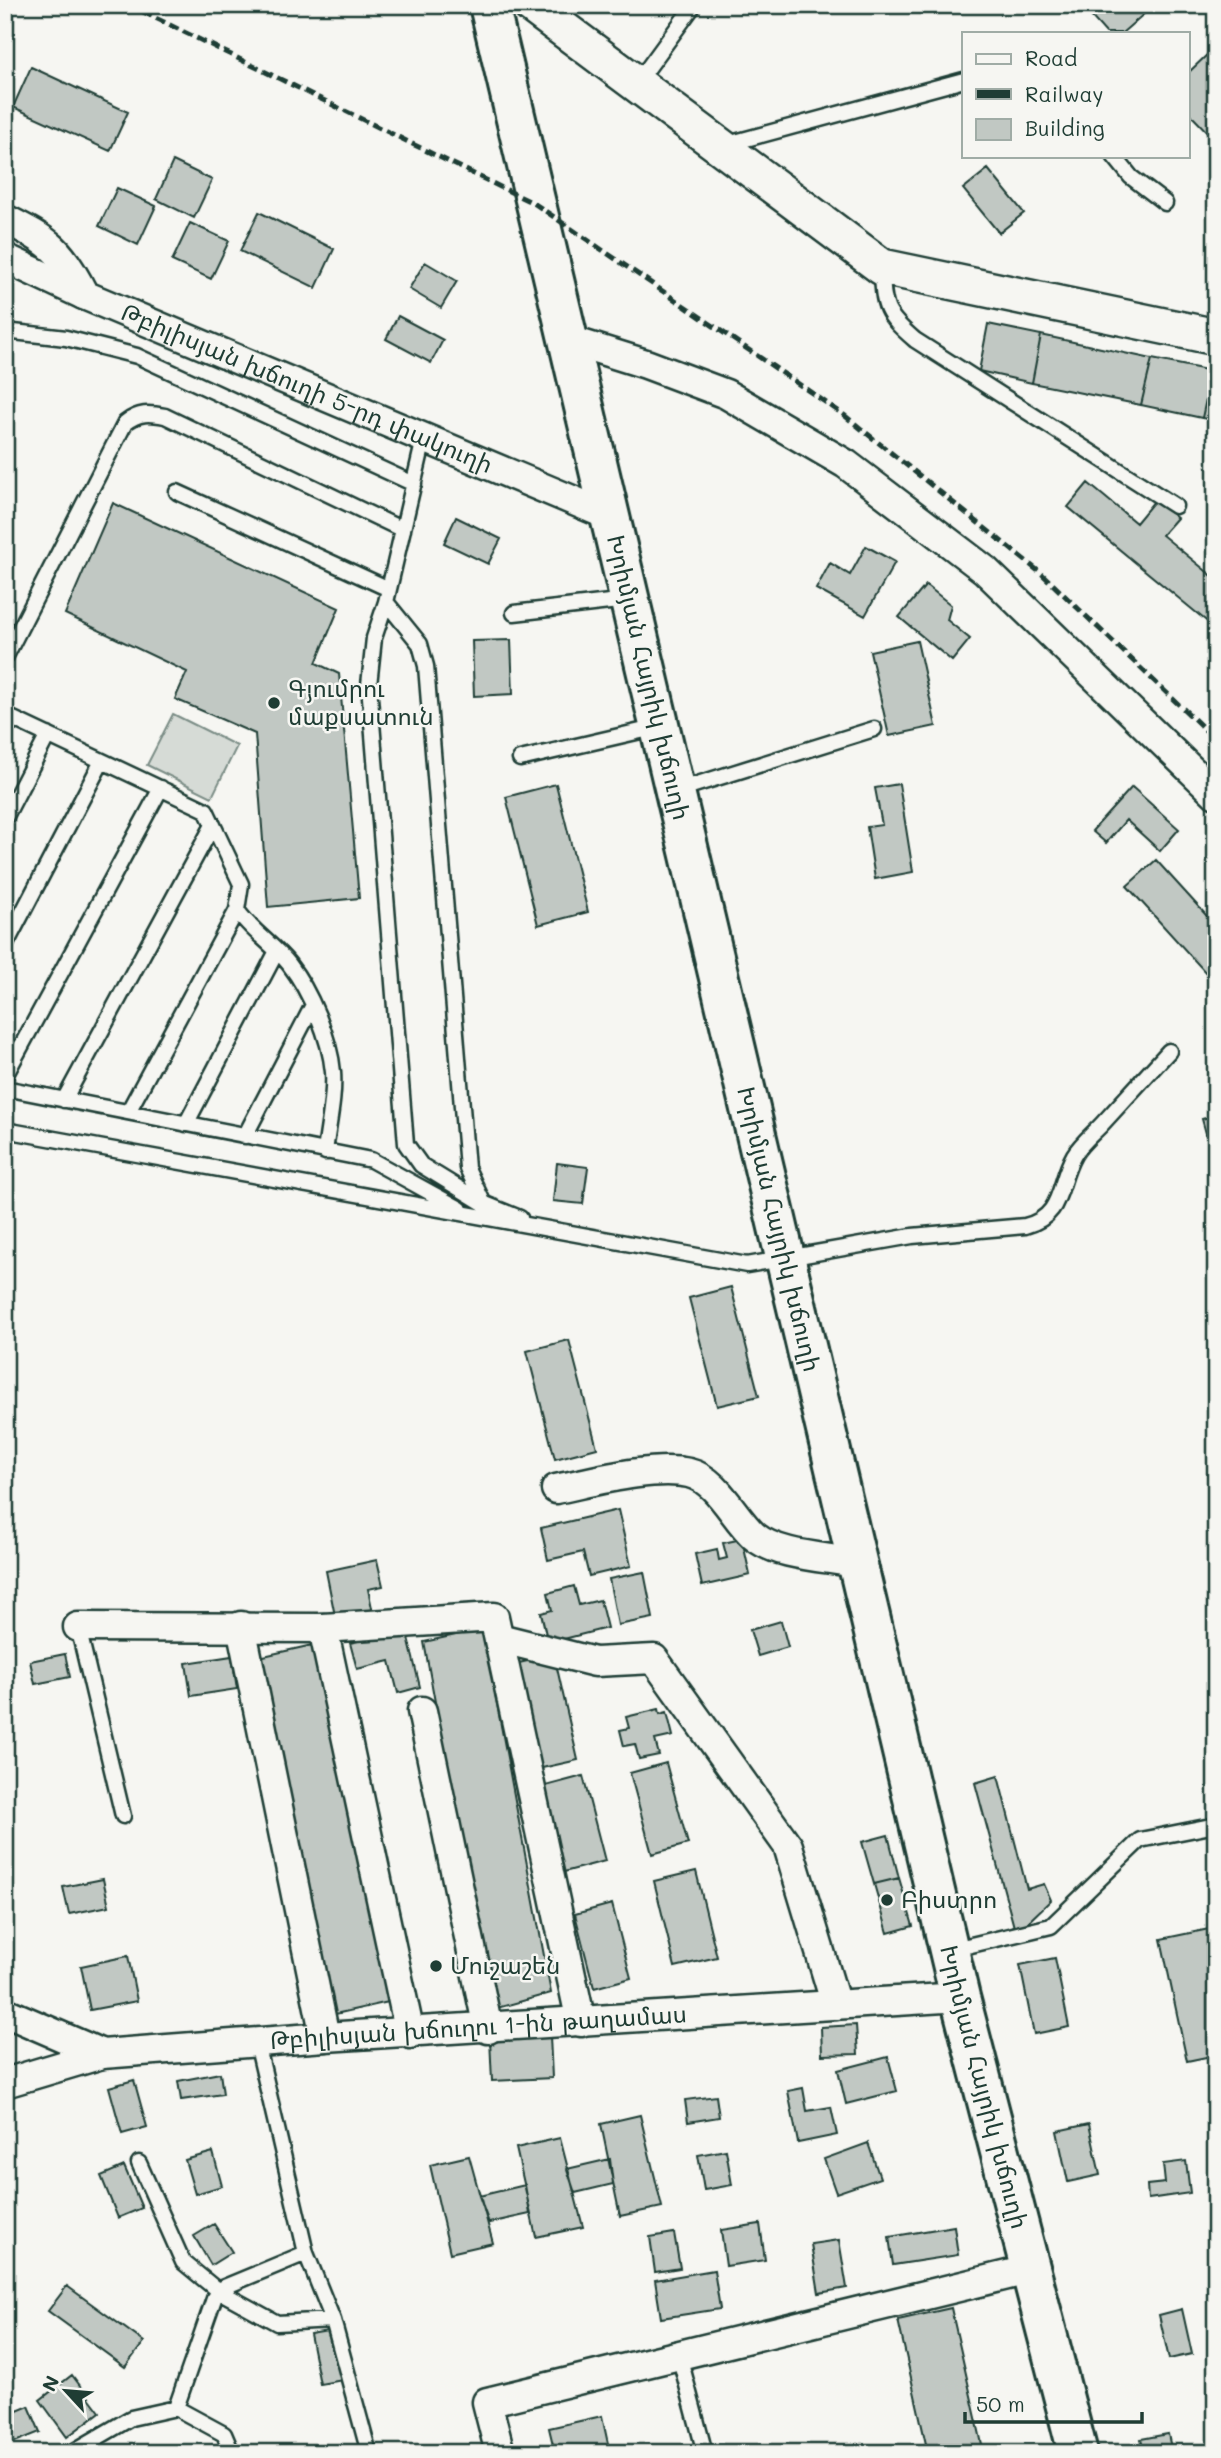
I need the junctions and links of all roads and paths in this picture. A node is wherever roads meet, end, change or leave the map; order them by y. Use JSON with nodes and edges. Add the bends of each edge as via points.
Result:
{"nodes":[{"id":1,"x":489,"y":5,"type":"edge"},
{"id":2,"x":531,"y":5,"type":"edge"},
{"id":3,"x":694,"y":5,"type":"edge"},
{"id":4,"x":962,"y":81,"type":"edge"},
{"id":5,"x":636,"y":84,"type":"junction"},
{"id":6,"x":719,"y":146,"type":"junction"},
{"id":7,"x":1116,"y":158,"type":"edge"},
{"id":8,"x":1165,"y":203,"type":"dead end"},
{"id":9,"x":5,"y":219,"type":"edge"},
{"id":10,"x":5,"y":258,"type":"edge"},
{"id":11,"x":882,"y":267,"type":"junction"},
{"id":12,"x":84,"y":295,"type":"junction"},
{"id":13,"x":5,"y":331,"type":"edge"},
{"id":14,"x":1216,"y":337,"type":"edge"},
{"id":15,"x":569,"y":340,"type":"junction"},
{"id":16,"x":424,"y":439,"type":"junction"},
{"id":17,"x":414,"y":484,"type":"junction"},
{"id":18,"x":177,"y":492,"type":"dead end"},
{"id":19,"x":1175,"y":506,"type":"dead end"},
{"id":20,"x":610,"y":516,"type":"junction"},
{"id":21,"x":403,"y":530,"type":"junction"},
{"id":22,"x":388,"y":596,"type":"junction"},
{"id":23,"x":630,"y":600,"type":"junction"},
{"id":24,"x":514,"y":613,"type":"dead end"},
{"id":25,"x":5,"y":658,"type":"edge"},
{"id":26,"x":5,"y":715,"type":"edge"},
{"id":27,"x":660,"y":727,"type":"junction"},
{"id":28,"x":874,"y":729,"type":"dead end"},
{"id":29,"x":48,"y":735,"type":"junction"},
{"id":30,"x":520,"y":759,"type":"dead end"},
{"id":31,"x":103,"y":761,"type":"junction"},
{"id":32,"x":161,"y":788,"type":"junction"},
{"id":33,"x":675,"y":791,"type":"junction"},
{"id":34,"x":1216,"y":794,"type":"edge"},
{"id":35,"x":5,"y":818,"type":"edge"},
{"id":36,"x":213,"y":825,"type":"junction"},
{"id":37,"x":237,"y":910,"type":"junction"},
{"id":38,"x":5,"y":946,"type":"edge"},
{"id":39,"x":277,"y":951,"type":"junction"},
{"id":40,"x":313,"y":1005,"type":"junction"},
{"id":41,"x":1169,"y":1051,"type":"dead end"},
{"id":42,"x":5,"y":1076,"type":"edge"},
{"id":43,"x":5,"y":1088,"type":"edge"},
{"id":44,"x":64,"y":1100,"type":"junction"},
{"id":45,"x":128,"y":1112,"type":"junction"},
{"id":46,"x":186,"y":1124,"type":"junction"},
{"id":47,"x":5,"y":1130,"type":"edge"},
{"id":48,"x":245,"y":1136,"type":"junction"},
{"id":49,"x":325,"y":1152,"type":"junction"},
{"id":50,"x":483,"y":1203,"type":"junction"},
{"id":51,"x":472,"y":1215,"type":"junction"},
{"id":52,"x":547,"y":1229,"type":"junction"},
{"id":53,"x":785,"y":1258,"type":"junction"},
{"id":54,"x":555,"y":1489,"type":"dead end"},
{"id":55,"x":857,"y":1563,"type":"junction"},
{"id":56,"x":241,"y":1626,"type":"junction"},
{"id":57,"x":78,"y":1627,"type":"joint"},
{"id":58,"x":323,"y":1628,"type":"junction"},
{"id":59,"x":499,"y":1638,"type":"junction"},
{"id":60,"x":422,"y":1711,"type":"dead end"},
{"id":61,"x":123,"y":1816,"type":"dead end"},
{"id":62,"x":1216,"y":1825,"type":"edge"},
{"id":63,"x":949,"y":1950,"type":"junction"},
{"id":64,"x":960,"y":1997,"type":"junction"},
{"id":65,"x":836,"y":2005,"type":"junction"},
{"id":66,"x":5,"y":2012,"type":"edge"},
{"id":67,"x":581,"y":2022,"type":"junction"},
{"id":68,"x":488,"y":2029,"type":"junction"},
{"id":69,"x":410,"y":2034,"type":"junction"},
{"id":70,"x":325,"y":2038,"type":"junction"},
{"id":71,"x":257,"y":2043,"type":"junction"},
{"id":72,"x":102,"y":2054,"type":"junction"},
{"id":73,"x":5,"y":2083,"type":"edge"},
{"id":74,"x":139,"y":2163,"type":"dead end"},
{"id":75,"x":306,"y":2253,"type":"junction"},
{"id":76,"x":1032,"y":2269,"type":"junction"},
{"id":77,"x":217,"y":2290,"type":"junction"},
{"id":78,"x":334,"y":2320,"type":"junction"},
{"id":79,"x":679,"y":2355,"type":"junction"},
{"id":80,"x":176,"y":2407,"type":"junction"},
{"id":81,"x":71,"y":2453,"type":"edge"},
{"id":82,"x":232,"y":2453,"type":"edge"},
{"id":83,"x":369,"y":2453,"type":"edge"},
{"id":84,"x":500,"y":2453,"type":"edge"},
{"id":85,"x":705,"y":2453,"type":"edge"},
{"id":86,"x":1078,"y":2453,"type":"edge"}],
"edges":[{"from":1,"to":15,"type":"highway","name":"Խրիմյան Հայրիկ խճուղի"},
{"from":2,"to":5,"type":"street"},
{"from":3,"to":5,"type":"lane"},
{"from":4,"to":6,"type":"lane"},
{"from":5,"to":6,"type":"street"},
{"from":6,"to":11,"type":"street"},
{"from":7,"to":8,"type":"lane","via":[[1131,177]]},
{"from":9,"to":12,"type":"street","via":[[38,235],[67,262]]},
{"from":10,"to":12,"type":"street","name":"Թբիլիսյան խճուղի 5-րդ փակուղի"},
{"from":11,"to":14,"type":"street"},
{"from":11,"to":19,"type":"lane","via":[[883,300],[893,321],[915,340]]},
{"from":12,"to":16,"type":"street","name":"Թբիլիսյան խճուղի 5-րդ փակուղի"},
{"from":13,"to":17,"type":"lane","via":[[66,338],[137,356]]},
{"from":15,"to":20,"type":"highway","name":"Խրիմյան Հայրիկ խճուղի"},
{"from":15,"to":34,"type":"street","via":[[726,394],[846,464],[985,570]]},
{"from":16,"to":17,"type":"lane"},
{"from":16,"to":20,"type":"street","name":"Թբիլիսյան խճուղի 5-րդ փակուղի"},
{"from":17,"to":21,"type":"lane"},
{"from":18,"to":22,"type":"lane"},
{"from":20,"to":23,"type":"highway","name":"Խրիմյան Հայրիկ խճուղի"},
{"from":21,"to":22,"type":"lane"},
{"from":21,"to":25,"type":"lane","via":[[165,416],[135,415],[125,423]]},
{"from":22,"to":50,"type":"lane","via":[[420,644],[426,666],[467,1168]]},
{"from":22,"to":50,"type":"lane","via":[[374,639],[369,685],[406,1144],[421,1165]]},
{"from":23,"to":24,"type":"lane"},
{"from":23,"to":27,"type":"highway","name":"Խրիմյան Հայրիկ խճուղի"},
{"from":26,"to":29,"type":"lane"},
{"from":27,"to":30,"type":"lane"},
{"from":27,"to":33,"type":"highway","name":"Խրիմյան Հայրիկ խճուղի"},
{"from":28,"to":33,"type":"lane"},
{"from":29,"to":31,"type":"lane"},
{"from":29,"to":35,"type":"lane"},
{"from":31,"to":32,"type":"lane"},
{"from":31,"to":38,"type":"lane"},
{"from":32,"to":36,"type":"lane","via":[[206,810]]},
{"from":32,"to":42,"type":"lane"},
{"from":33,"to":53,"type":"highway","name":"Խրիմյան Հայրիկ խճուղի"},
{"from":36,"to":37,"type":"lane","via":[[241,884]]},
{"from":36,"to":44,"type":"lane"},
{"from":37,"to":39,"type":"lane"},
{"from":37,"to":45,"type":"lane"},
{"from":39,"to":40,"type":"lane"},
{"from":39,"to":46,"type":"lane"},
{"from":40,"to":48,"type":"lane"},
{"from":40,"to":49,"type":"lane","via":[[334,1075]]},
{"from":41,"to":53,"type":"lane","via":[[1075,1153],[1058,1199],[1040,1222],[912,1236]]},
{"from":43,"to":44,"type":"lane"},
{"from":44,"to":45,"type":"lane"},
{"from":45,"to":46,"type":"lane"},
{"from":46,"to":48,"type":"lane"},
{"from":47,"to":51,"type":"lane"},
{"from":48,"to":49,"type":"lane"},
{"from":49,"to":51,"type":"lane","via":[[370,1160]]},
{"from":50,"to":52,"type":"lane"},
{"from":51,"to":52,"type":"lane"},
{"from":52,"to":53,"type":"lane","via":[[747,1265]]},
{"from":53,"to":55,"type":"highway","name":"Խրիմյան Հայրիկ խճուղի"},
{"from":54,"to":55,"type":"street","via":[[656,1471],[690,1473],[712,1487],[766,1543]]},
{"from":55,"to":63,"type":"highway","name":"Խրիմյան Հայրիկ խճուղի"},
{"from":56,"to":57,"type":"street"},
{"from":56,"to":58,"type":"street"},
{"from":56,"to":70,"type":"street"},
{"from":57,"to":61,"type":"lane"},
{"from":58,"to":59,"type":"street","via":[[494,1617]]},
{"from":58,"to":69,"type":"street"},
{"from":59,"to":65,"type":"street","via":[[595,1662],[654,1659],[788,1846]]},
{"from":59,"to":67,"type":"street"},
{"from":60,"to":68,"type":"street"},
{"from":62,"to":63,"type":"lane","via":[[1140,1840],[1051,1926]]},
{"from":63,"to":64,"type":"highway","name":"Խրիմյան Հայրիկ խճուղի"},
{"from":64,"to":65,"type":"street","name":"Թբիլիսյան խճուղու 1-ին թաղամաս"},
{"from":64,"to":76,"type":"highway","name":"Խրիմյան Հայրիկ խճուղի"},
{"from":65,"to":67,"type":"street","name":"Թբիլիսյան խճուղու 1-ին թաղամաս"},
{"from":66,"to":72,"type":"street","name":"Թբիլիսյան խճուղու 1-ին թաղամաս"},
{"from":67,"to":68,"type":"street","name":"Թբիլիսյան խճուղու 1-ին թաղամաս"},
{"from":68,"to":69,"type":"street","name":"Թբիլիսյան խճուղու 1-ին թաղամաս"},
{"from":69,"to":70,"type":"street","name":"Թբիլիսյան խճուղու 1-ին թաղամաս"},
{"from":70,"to":71,"type":"street","name":"Թբիլիսյան խճուղու 1-ին թաղամաս"},
{"from":71,"to":72,"type":"street","name":"Թբիլիսյան խճուղու 1-ին թաղամաս"},
{"from":71,"to":75,"type":"lane"},
{"from":72,"to":73,"type":"street"},
{"from":74,"to":77,"type":"lane","via":[[183,2262]]},
{"from":75,"to":77,"type":"lane"},
{"from":75,"to":78,"type":"lane"},
{"from":76,"to":79,"type":"street"},
{"from":76,"to":86,"type":"highway","name":"Խրիմյան Հայրիկ խճուղի"},
{"from":77,"to":78,"type":"lane","via":[[277,2323]]},
{"from":77,"to":80,"type":"lane"},
{"from":78,"to":83,"type":"lane"},
{"from":79,"to":84,"type":"street","via":[[487,2402]]},
{"from":79,"to":85,"type":"lane"},
{"from":80,"to":81,"type":"lane","via":[[131,2418]]},
{"from":80,"to":82,"type":"lane","via":[[224,2434]]}]}
